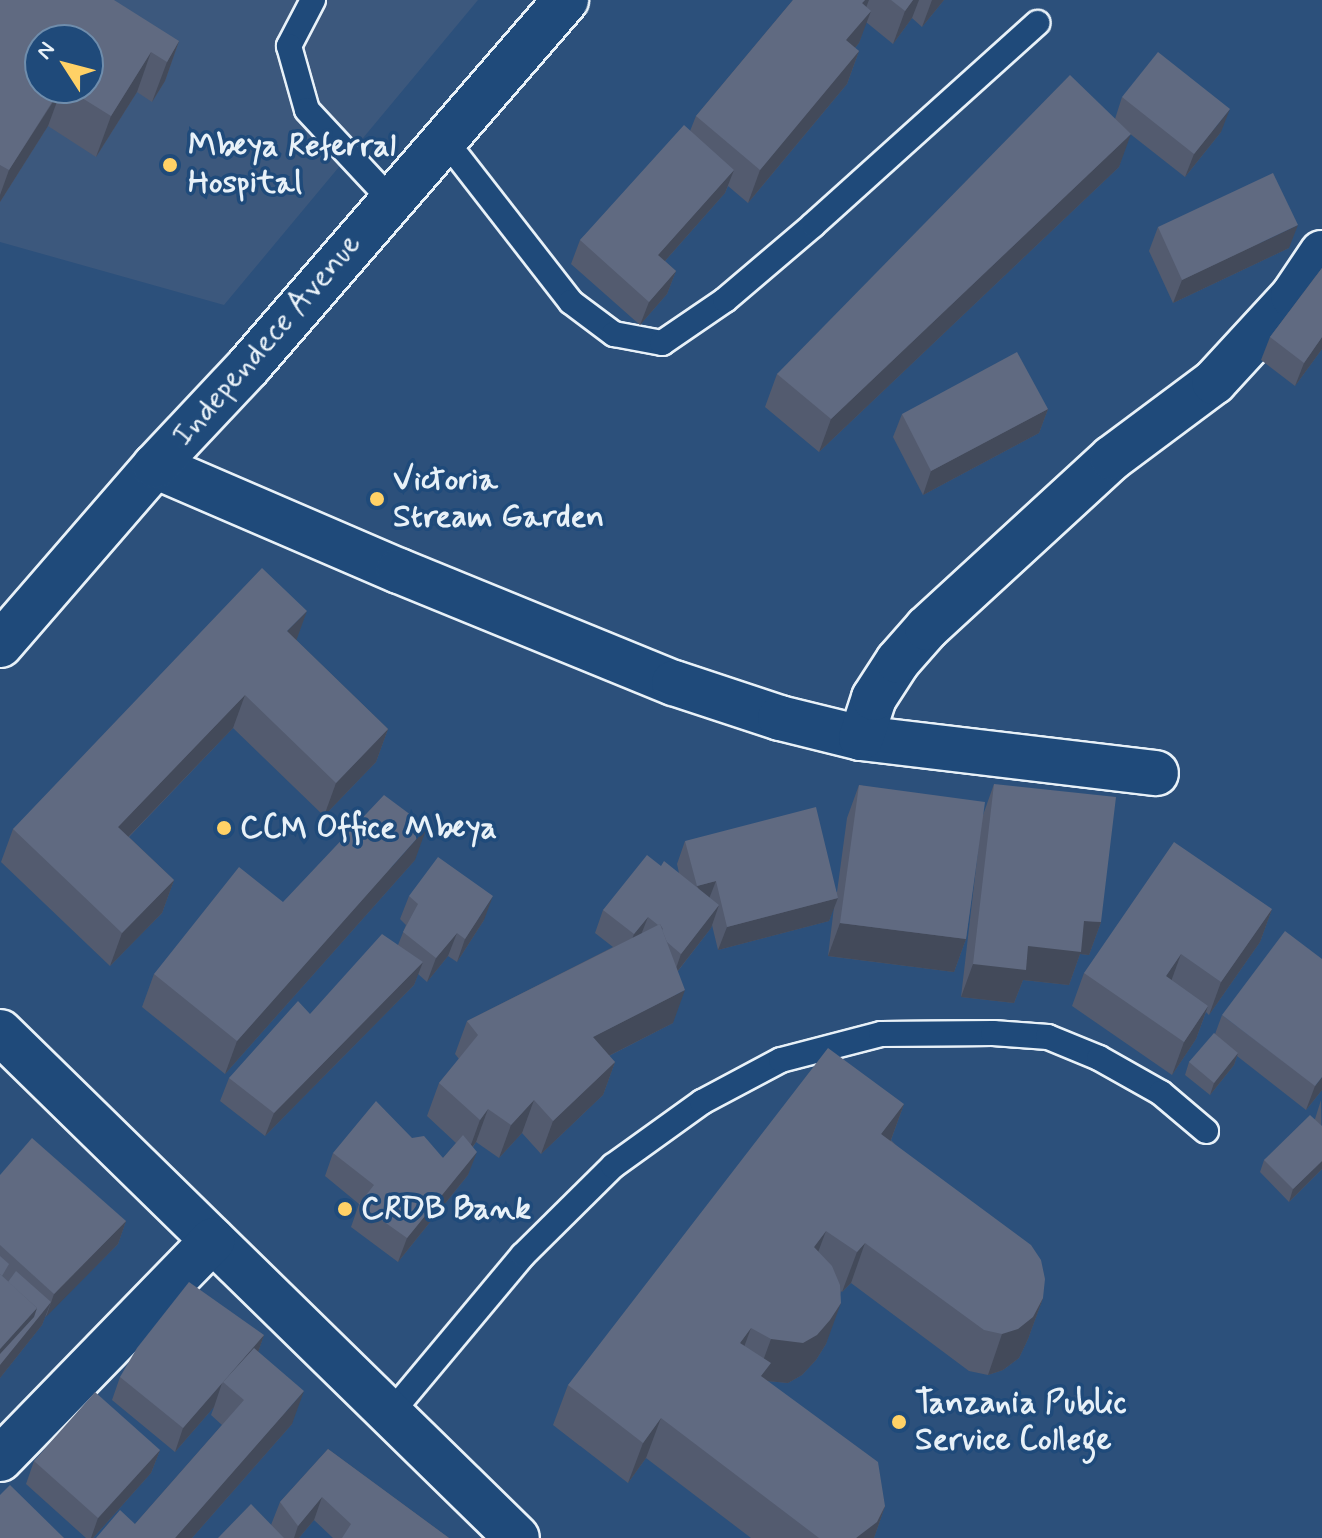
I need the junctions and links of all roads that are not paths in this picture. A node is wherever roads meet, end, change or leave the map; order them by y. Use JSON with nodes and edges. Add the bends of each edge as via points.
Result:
{"nodes":[{"id":1,"x":313,"y":0,"type":"edge"},
{"id":2,"x":566,"y":0,"type":"edge"},
{"id":3,"x":1037,"y":23,"type":"dead end"},
{"id":4,"x":445,"y":140,"type":"junction"},
{"id":5,"x":390,"y":199,"type":"junction"},
{"id":6,"x":1322,"y":253,"type":"edge"},
{"id":7,"x":155,"y":466,"type":"junction"},
{"id":8,"x":0,"y":645,"type":"edge"},
{"id":9,"x":861,"y":738,"type":"junction"},
{"id":10,"x":1156,"y":773,"type":"dead end"},
{"id":11,"x":0,"y":1032,"type":"edge"},
{"id":12,"x":1206,"y":1131,"type":"dead end"},
{"id":13,"x":213,"y":1240,"type":"junction"},
{"id":14,"x":390,"y":1414,"type":"junction"},
{"id":15,"x":0,"y":1459,"type":"edge"},
{"id":16,"x":517,"y":1538,"type":"edge"}],
"edges":[{"from":1,"to":5,"type":"lane","via":[[289,46],[307,110]]},
{"from":2,"to":4,"type":"street","name":"Independece Avenue"},
{"from":3,"to":4,"type":"lane","via":[[813,225],[725,300],[662,343],[614,334],[571,302]]},
{"from":4,"to":5,"type":"street","name":"Independece Avenue"},
{"from":5,"to":7,"type":"street","name":"Independece Avenue","via":[[248,367]]},
{"from":6,"to":9,"type":"street","via":[[1293,296],[1214,382],[1112,458],[927,628],[874,698]]},
{"from":7,"to":8,"type":"street","name":"Independece Avenue"},
{"from":7,"to":9,"type":"street","via":[[674,683]]},
{"from":9,"to":10,"type":"street"},
{"from":11,"to":13,"type":"street"},
{"from":12,"to":14,"type":"lane","via":[[1161,1093],[1048,1037],[881,1034],[781,1060],[702,1102],[613,1166],[523,1255]]},
{"from":13,"to":14,"type":"street"},
{"from":13,"to":15,"type":"street"},
{"from":14,"to":16,"type":"street"}]}
